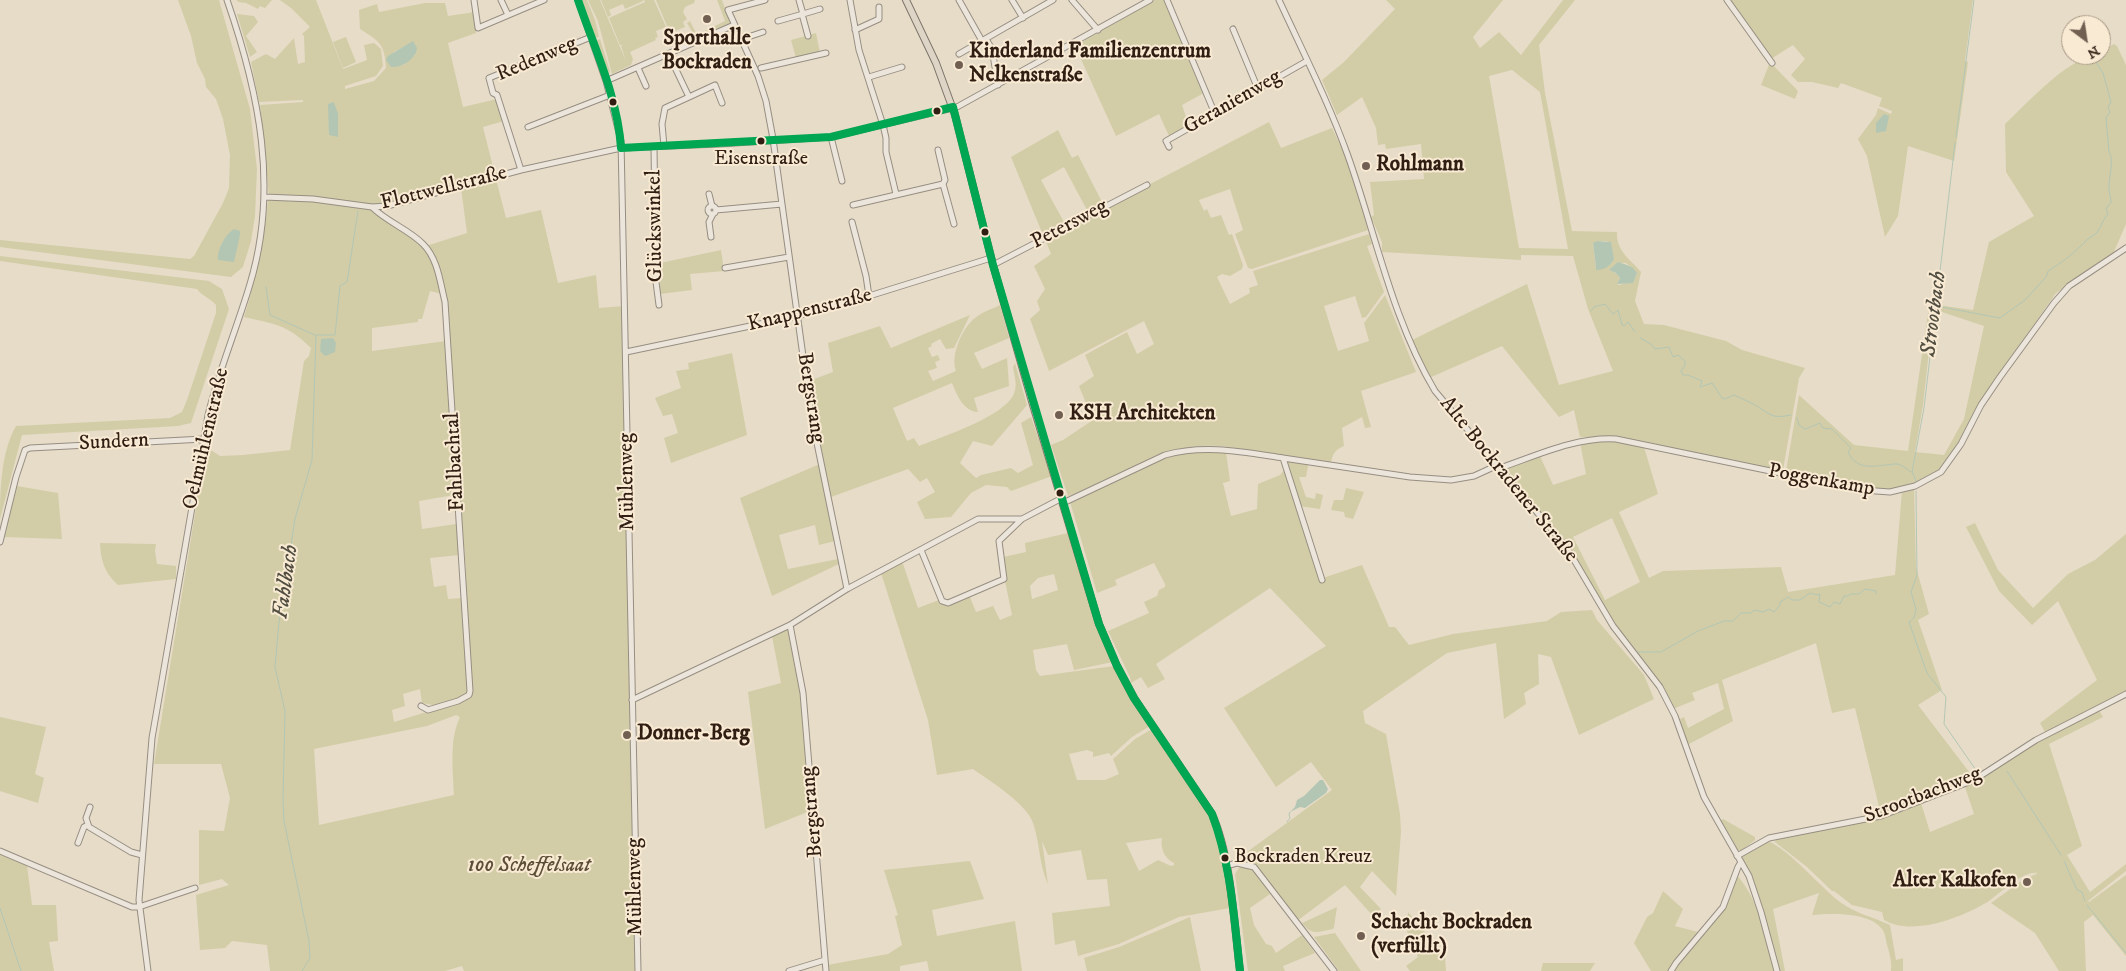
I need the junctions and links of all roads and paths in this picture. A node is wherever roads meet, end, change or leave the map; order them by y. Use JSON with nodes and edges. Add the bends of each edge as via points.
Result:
{"nodes":[{"id":1,"x":227,"y":0,"type":"edge"},
{"id":2,"x":474,"y":0,"type":"edge"},
{"id":3,"x":501,"y":0,"type":"edge"},
{"id":4,"x":544,"y":0,"type":"edge"},
{"id":5,"x":578,"y":0,"type":"edge"},
{"id":6,"x":765,"y":0,"type":"edge"},
{"id":7,"x":799,"y":0,"type":"edge"},
{"id":8,"x":850,"y":0,"type":"edge"},
{"id":9,"x":906,"y":0,"type":"edge"},
{"id":10,"x":959,"y":0,"type":"edge"},
{"id":11,"x":1012,"y":0,"type":"edge"},
{"id":12,"x":1054,"y":0,"type":"edge"},
{"id":13,"x":1072,"y":0,"type":"edge"},
{"id":14,"x":1150,"y":0,"type":"edge"},
{"id":15,"x":1167,"y":0,"type":"edge"},
{"id":16,"x":1279,"y":0,"type":"edge"},
{"id":17,"x":1726,"y":0,"type":"edge"},
{"id":18,"x":878,"y":7,"type":"dead end"},
{"id":19,"x":820,"y":9,"type":"dead end"},
{"id":20,"x":802,"y":14,"type":"junction"},
{"id":21,"x":508,"y":15,"type":"junction"},
{"id":22,"x":1023,"y":18,"type":"junction"},
{"id":23,"x":778,"y":21,"type":"dead end"},
{"id":24,"x":734,"y":25,"type":"junction"},
{"id":25,"x":1233,"y":29,"type":"dead end"},
{"id":26,"x":855,"y":30,"type":"junction"},
{"id":27,"x":1098,"y":30,"type":"junction"},
{"id":28,"x":763,"y":32,"type":"dead end"},
{"id":29,"x":808,"y":36,"type":"dead end"},
{"id":30,"x":591,"y":37,"type":"junction"},
{"id":31,"x":742,"y":38,"type":"junction"},
{"id":32,"x":984,"y":40,"type":"junction"},
{"id":33,"x":826,"y":53,"type":"dead end"},
{"id":34,"x":959,"y":54,"type":"dead end"},
{"id":35,"x":669,"y":55,"type":"junction"},
{"id":36,"x":1307,"y":61,"type":"junction"},
{"id":37,"x":1772,"y":63,"type":"dead end"},
{"id":38,"x":753,"y":65,"type":"junction"},
{"id":39,"x":902,"y":67,"type":"dead end"},
{"id":40,"x":638,"y":68,"type":"junction"},
{"id":41,"x":761,"y":68,"type":"junction"},
{"id":42,"x":758,"y":76,"type":"junction"},
{"id":43,"x":869,"y":78,"type":"junction"},
{"id":44,"x":606,"y":81,"type":"junction"},
{"id":45,"x":998,"y":85,"type":"junction"},
{"id":46,"x":646,"y":86,"type":"dead end"},
{"id":47,"x":1258,"y":90,"type":"junction"},
{"id":48,"x":610,"y":95,"type":"junction"},
{"id":49,"x":689,"y":97,"type":"junction"},
{"id":50,"x":722,"y":102,"type":"dead end"},
{"id":51,"x":953,"y":107,"type":"junction"},
{"id":52,"x":1215,"y":114,"type":"junction"},
{"id":53,"x":883,"y":125,"type":"junction"},
{"id":54,"x":528,"y":127,"type":"dead end"},
{"id":55,"x":831,"y":136,"type":"junction"},
{"id":56,"x":773,"y":139,"type":"junction"},
{"id":57,"x":664,"y":146,"type":"junction"},
{"id":58,"x":654,"y":147,"type":"junction"},
{"id":59,"x":1169,"y":147,"type":"dead end"},
{"id":60,"x":621,"y":148,"type":"junction"},
{"id":61,"x":938,"y":150,"type":"dead end"},
{"id":62,"x":521,"y":170,"type":"junction"},
{"id":63,"x":842,"y":181,"type":"dead end"},
{"id":64,"x":944,"y":184,"type":"junction"},
{"id":65,"x":1147,"y":185,"type":"dead end"},
{"id":66,"x":709,"y":194,"type":"dead end"},
{"id":67,"x":896,"y":194,"type":"junction"},
{"id":68,"x":264,"y":196,"type":"junction"},
{"id":69,"x":782,"y":204,"type":"junction"},
{"id":70,"x":853,"y":205,"type":"dead end"},
{"id":71,"x":372,"y":207,"type":"junction"},
{"id":72,"x":713,"y":210,"type":"junction"},
{"id":73,"x":852,"y":222,"type":"dead end"},
{"id":74,"x":954,"y":224,"type":"dead end"},
{"id":75,"x":711,"y":236,"type":"dead end"},
{"id":76,"x":2126,"y":248,"type":"edge"},
{"id":77,"x":789,"y":257,"type":"junction"},
{"id":78,"x":991,"y":258,"type":"junction"},
{"id":79,"x":993,"y":265,"type":"junction"},
{"id":80,"x":725,"y":268,"type":"dead end"},
{"id":81,"x":869,"y":296,"type":"junction"},
{"id":82,"x":659,"y":305,"type":"dead end"},
{"id":83,"x":798,"y":316,"type":"junction"},
{"id":84,"x":626,"y":352,"type":"junction"},
{"id":85,"x":204,"y":439,"type":"junction"},
{"id":86,"x":1283,"y":458,"type":"junction"},
{"id":87,"x":1499,"y":466,"type":"junction"},
{"id":88,"x":1063,"y":501,"type":"junction"},
{"id":89,"x":1022,"y":519,"type":"junction"},
{"id":90,"x":0,"y":542,"type":"edge"},
{"id":91,"x":920,"y":550,"type":"junction"},
{"id":92,"x":1322,"y":580,"type":"dead end"},
{"id":93,"x":847,"y":590,"type":"junction"},
{"id":94,"x":790,"y":624,"type":"junction"},
{"id":95,"x":2126,"y":694,"type":"edge"},
{"id":96,"x":632,"y":700,"type":"junction"},
{"id":97,"x":421,"y":706,"type":"dead end"},
{"id":98,"x":90,"y":807,"type":"dead end"},
{"id":99,"x":88,"y":825,"type":"junction"},
{"id":100,"x":78,"y":843,"type":"dead end"},
{"id":101,"x":0,"y":850,"type":"edge"},
{"id":102,"x":142,"y":855,"type":"junction"},
{"id":103,"x":1737,"y":856,"type":"junction"},
{"id":104,"x":1741,"y":862,"type":"junction"},
{"id":105,"x":1226,"y":866,"type":"junction"},
{"id":106,"x":195,"y":888,"type":"dead end"},
{"id":107,"x":139,"y":907,"type":"junction"},
{"id":108,"x":825,"y":960,"type":"junction"},
{"id":109,"x":148,"y":971,"type":"edge"},
{"id":110,"x":638,"y":971,"type":"edge"},
{"id":111,"x":789,"y":971,"type":"edge"},
{"id":112,"x":826,"y":971,"type":"edge"},
{"id":113,"x":1240,"y":971,"type":"edge"},
{"id":114,"x":1334,"y":971,"type":"edge"},
{"id":115,"x":1671,"y":971,"type":"edge"},
{"id":116,"x":1777,"y":971,"type":"edge"}],
"edges":[{"from":1,"to":68,"type":"street","name":"Oelmühlenstraße","via":[[256,98],[263,143]]},
{"from":2,"to":21,"type":"street","via":[[478,28]]},
{"from":3,"to":21,"type":"street"},
{"from":4,"to":21,"type":"street"},
{"from":5,"to":30,"type":"street","name":"Mühlenweg"},
{"from":6,"to":24,"type":"street","via":[[728,10]]},
{"from":7,"to":20,"type":"street"},
{"from":8,"to":26,"type":"street"},
{"from":9,"to":51,"type":"main road","via":[[936,62]]},
{"from":10,"to":32,"type":"street"},
{"from":11,"to":22,"type":"street"},
{"from":12,"to":22,"type":"street"},
{"from":13,"to":27,"type":"street"},
{"from":14,"to":27,"type":"street","name":"Flottwellstraße"},
{"from":15,"to":52,"type":"street"},
{"from":16,"to":36,"type":"street","name":"Alte Bockradener Straße"},
{"from":17,"to":37,"type":"street"},
{"from":18,"to":26,"type":"street","via":[[879,19]]},
{"from":19,"to":20,"type":"street"},
{"from":20,"to":23,"type":"street"},
{"from":20,"to":29,"type":"street"},
{"from":22,"to":32,"type":"street"},
{"from":24,"to":31,"type":"street"},
{"from":24,"to":35,"type":"street"},
{"from":25,"to":47,"type":"street"},
{"from":26,"to":43,"type":"street"},
{"from":27,"to":45,"type":"street","name":"Flottwellstraße"},
{"from":28,"to":31,"type":"street"},
{"from":30,"to":44,"type":"street","name":"Mühlenweg"},
{"from":30,"to":62,"type":"street","name":"Redenweg","via":[[489,78]]},
{"from":31,"to":38,"type":"street"},
{"from":32,"to":34,"type":"street"},
{"from":32,"to":45,"type":"street","via":[[992,49]]},
{"from":33,"to":41,"type":"street"},
{"from":35,"to":40,"type":"street"},
{"from":35,"to":49,"type":"street"},
{"from":36,"to":47,"type":"street","name":"Geranienweg"},
{"from":36,"to":87,"type":"street","name":"Alte Bockradener Straße","via":[[1347,153],[1388,284],[1422,368],[1435,391]]},
{"from":38,"to":41,"type":"street"},
{"from":38,"to":42,"type":"street"},
{"from":39,"to":43,"type":"street"},
{"from":40,"to":44,"type":"street"},
{"from":40,"to":46,"type":"street"},
{"from":41,"to":42,"type":"street"},
{"from":42,"to":56,"type":"street"},
{"from":43,"to":53,"type":"street"},
{"from":44,"to":48,"type":"street","name":"Mühlenweg"},
{"from":45,"to":51,"type":"street","name":"Flottwellstraße"},
{"from":47,"to":52,"type":"street","name":"Geranienweg"},
{"from":48,"to":54,"type":"street"},
{"from":48,"to":60,"type":"street","name":"Mühlenweg"},
{"from":49,"to":50,"type":"street","via":[[715,85]]},
{"from":49,"to":57,"type":"street","via":[[665,108],[662,124]]},
{"from":51,"to":53,"type":"street","name":"Flottwellstraße"},
{"from":51,"to":78,"type":"main road"},
{"from":52,"to":59,"type":"street","name":"Geranienweg","via":[[1166,141]]},
{"from":53,"to":55,"type":"street","name":"Flottwellstraße"},
{"from":53,"to":67,"type":"street"},
{"from":55,"to":56,"type":"street","name":"Flottwellstraße"},
{"from":55,"to":63,"type":"street"},
{"from":56,"to":57,"type":"street","name":"Flottwellstraße"},
{"from":56,"to":69,"type":"street","name":"Bergstrang"},
{"from":57,"to":58,"type":"street","name":"Flottwellstraße"},
{"from":58,"to":60,"type":"street","name":"Flottwellstraße"},
{"from":58,"to":82,"type":"street","name":"Glückswinkel"},
{"from":60,"to":62,"type":"street","name":"Flottwellstraße"},
{"from":60,"to":84,"type":"street","name":"Mühlenweg"},
{"from":61,"to":64,"type":"street"},
{"from":62,"to":71,"type":"street","name":"Flottwellstraße"},
{"from":64,"to":67,"type":"street"},
{"from":64,"to":74,"type":"street"},
{"from":65,"to":79,"type":"street","name":"Petersweg"},
{"from":66,"to":72,"type":"street"},
{"from":67,"to":70,"type":"street"},
{"from":68,"to":71,"type":"street","name":"Flottwellstraße"},
{"from":68,"to":85,"type":"street","name":"Oelmühlenstraße","via":[[251,283],[214,390]]},
{"from":69,"to":72,"type":"street"},
{"from":69,"to":77,"type":"street","name":"Bergstrang"},
{"from":71,"to":97,"type":"street","name":"Fahlbachtal","via":[[423,244],[435,262],[445,302],[470,691],[458,701],[428,710]]},
{"from":72,"to":75,"type":"street","via":[[709,222]]},
{"from":73,"to":81,"type":"street"},
{"from":76,"to":87,"type":"street","name":"Poggenkamp","via":[[2069,286],[1986,398],[1951,460],[1941,472],[1915,486],[1890,492],[1862,490],[1600,438],[1579,441]]},
{"from":77,"to":80,"type":"street"},
{"from":77,"to":83,"type":"street","name":"Bergstrang"},
{"from":78,"to":79,"type":"main road"},
{"from":78,"to":81,"type":"street","name":"Knappenstraße"},
{"from":79,"to":88,"type":"main road"},
{"from":81,"to":83,"type":"street","name":"Knappenstraße"},
{"from":83,"to":84,"type":"street","name":"Knappenstraße"},
{"from":83,"to":93,"type":"street","name":"Bergstrang","via":[[811,414]]},
{"from":84,"to":96,"type":"street","name":"Mühlenweg"},
{"from":85,"to":90,"type":"street","name":"Sundern","via":[[25,450]]},
{"from":85,"to":102,"type":"street","name":"Oelmühlenstraße","via":[[152,738]]},
{"from":86,"to":87,"type":"street","name":"Poggenkamp","via":[[1451,480],[1474,476]]},
{"from":86,"to":88,"type":"street","name":"Poggenkamp","via":[[1233,450],[1202,448],[1182,451],[1165,455]]},
{"from":86,"to":92,"type":"street"},
{"from":87,"to":103,"type":"street","name":"Alte Bockradener Straße","via":[[1566,548],[1613,626],[1660,687],[1675,716],[1704,797]]},
{"from":88,"to":89,"type":"street","name":"Poggenkamp"},
{"from":88,"to":105,"type":"main road","via":[[1116,666],[1144,715],[1212,814]]},
{"from":89,"to":91,"type":"street","via":[[978,520]]},
{"from":89,"to":91,"type":"street","via":[[999,541],[1004,579],[948,603],[942,600]]},
{"from":91,"to":93,"type":"street"},
{"from":93,"to":94,"type":"street"},
{"from":94,"to":96,"type":"street"},
{"from":94,"to":108,"type":"street","name":"Bergstrang","via":[[803,693]]},
{"from":95,"to":103,"type":"street","name":"Strootbachweg","via":[[2036,740],[1974,780],[1881,816],[1769,838]]},
{"from":96,"to":110,"type":"street","name":"Mühlenweg"},
{"from":98,"to":99,"type":"street","via":[[86,818]]},
{"from":99,"to":100,"type":"street","via":[[84,827]]},
{"from":99,"to":102,"type":"street","via":[[131,852]]},
{"from":101,"to":107,"type":"street","via":[[132,907]]},
{"from":102,"to":107,"type":"street","name":"Oelmühlenstraße"},
{"from":103,"to":104,"type":"street","name":"Alte Bockradener Straße"},
{"from":104,"to":115,"type":"street","via":[[1723,907]]},
{"from":104,"to":116,"type":"street","name":"Alte Bockradener Straße","via":[[1759,904]]},
{"from":105,"to":113,"type":"main road"},
{"from":105,"to":114,"type":"street","via":[[1237,863],[1254,867]]},
{"from":106,"to":107,"type":"street"},
{"from":107,"to":109,"type":"street","name":"Oelmühlenstraße"},
{"from":108,"to":111,"type":"street"},
{"from":108,"to":112,"type":"street","name":"Bergstrang"}]}
